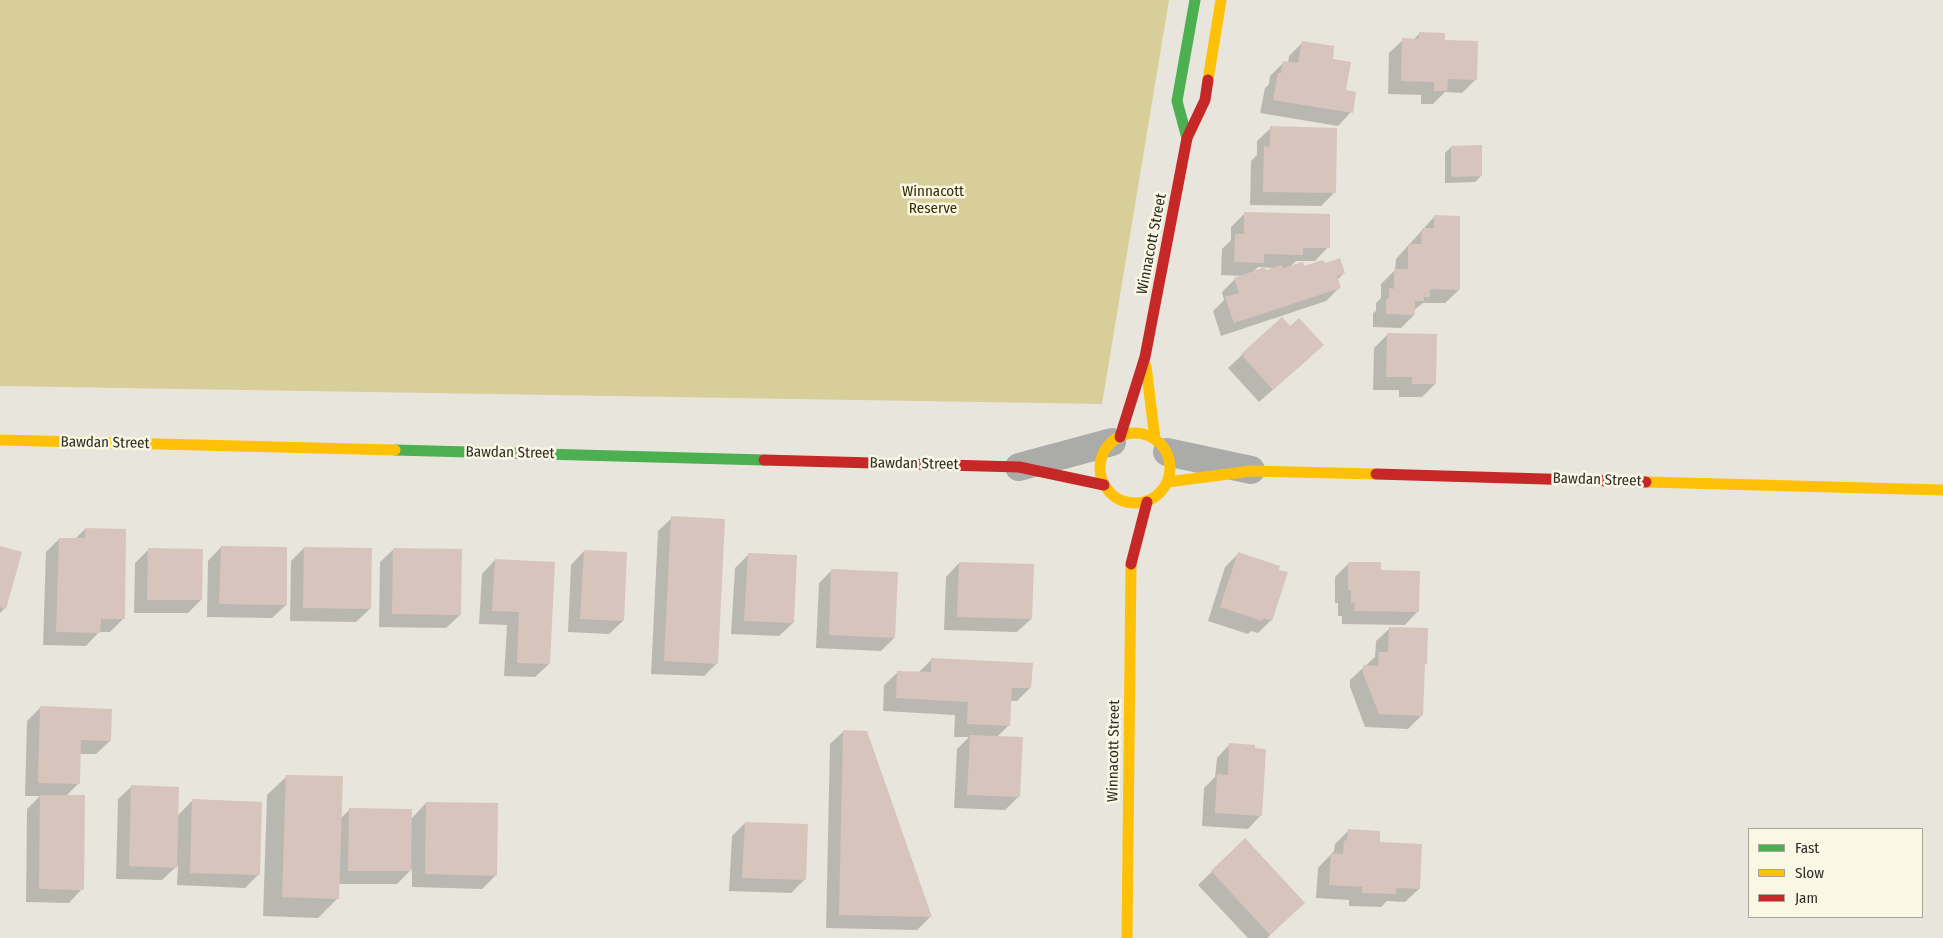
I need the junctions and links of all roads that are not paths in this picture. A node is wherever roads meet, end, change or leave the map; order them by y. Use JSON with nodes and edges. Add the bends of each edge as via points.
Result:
{"nodes":[{"id":1,"x":1195,"y":0,"type":"edge"},
{"id":2,"x":1221,"y":0,"type":"edge"},
{"id":3,"x":1187,"y":138,"type":"junction"},
{"id":4,"x":1145,"y":357,"type":"junction"},
{"id":5,"x":1116,"y":439,"type":"junction"},
{"id":6,"x":0,"y":440,"type":"edge"},
{"id":7,"x":1161,"y":445,"type":"junction"},
{"id":8,"x":1019,"y":466,"type":"junction"},
{"id":9,"x":1251,"y":471,"type":"junction"},
{"id":10,"x":1168,"y":482,"type":"junction"},
{"id":11,"x":1104,"y":485,"type":"junction"},
{"id":12,"x":1943,"y":490,"type":"edge"},
{"id":13,"x":1147,"y":502,"type":"junction"},
{"id":14,"x":1125,"y":536,"type":"dead end"},
{"id":15,"x":1132,"y":565,"type":"junction"},
{"id":16,"x":1127,"y":938,"type":"edge"}],
"edges":[{"from":1,"to":3,"type":"street","name":"Winnacott Street","via":[[1177,100]]},
{"from":2,"to":3,"type":"street","name":"Winnacott Street","via":[[1205,100]]},
{"from":3,"to":4,"type":"street","name":"Winnacott Street"},
{"from":4,"to":5,"type":"street","name":"Winnacott Street"},
{"from":4,"to":7,"type":"street","name":"Winnacott Street"},
{"from":5,"to":7,"type":"street","via":[[1129,433],[1140,433]]},
{"from":5,"to":8,"type":"street","name":"Bawdan Street"},
{"from":5,"to":11,"type":"street","via":[[1101,459]]},
{"from":6,"to":8,"type":"street","name":"Bawdan Street"},
{"from":7,"to":9,"type":"street","name":"Bawdan Street"},
{"from":7,"to":10,"type":"street","via":[[1171,468]]},
{"from":8,"to":11,"type":"street","name":"Bawdan Street"},
{"from":9,"to":10,"type":"street","name":"Bawdan Street"},
{"from":9,"to":12,"type":"street","name":"Bawdan Street"},
{"from":10,"to":13,"type":"street"},
{"from":11,"to":13,"type":"street","via":[[1117,503]]},
{"from":13,"to":15,"type":"street","name":"Winnacott Street"},
{"from":14,"to":15,"type":"street","name":"Winnacott Street"},
{"from":15,"to":16,"type":"street","name":"Winnacott Street"}]}
